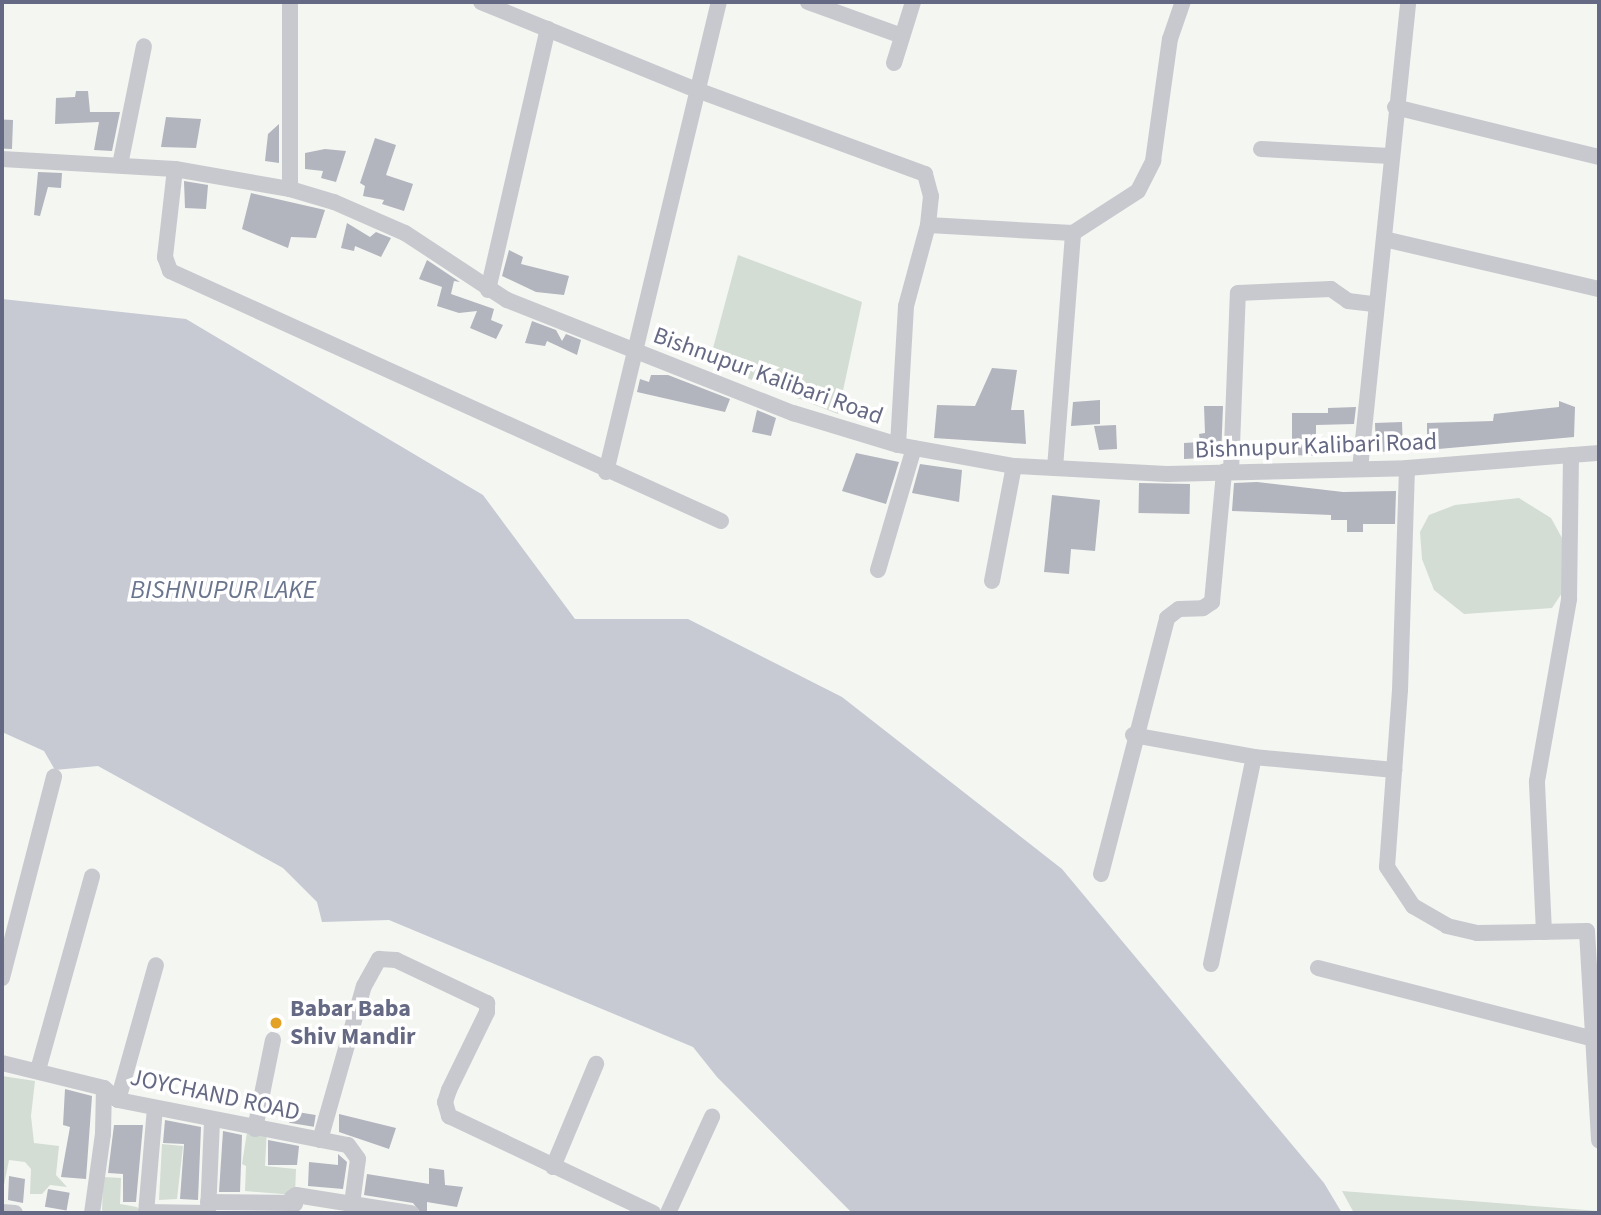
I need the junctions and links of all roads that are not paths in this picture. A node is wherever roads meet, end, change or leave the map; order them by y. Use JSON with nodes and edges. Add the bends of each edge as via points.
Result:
{"nodes":[{"id":1,"x":290,"y":2,"type":"edge"},
{"id":2,"x":481,"y":2,"type":"edge"},
{"id":3,"x":719,"y":2,"type":"edge"},
{"id":4,"x":808,"y":2,"type":"edge"},
{"id":5,"x":913,"y":2,"type":"edge"},
{"id":6,"x":1183,"y":2,"type":"edge"},
{"id":7,"x":1408,"y":2,"type":"edge"},
{"id":8,"x":548,"y":29,"type":"junction"},
{"id":9,"x":902,"y":36,"type":"junction"},
{"id":10,"x":144,"y":46,"type":"dead end"},
{"id":11,"x":894,"y":63,"type":"dead end"},
{"id":12,"x":697,"y":90,"type":"junction"},
{"id":13,"x":1395,"y":107,"type":"junction"},
{"id":14,"x":1261,"y":149,"type":"dead end"},
{"id":15,"x":1390,"y":156,"type":"junction"},
{"id":16,"x":1599,"y":157,"type":"edge"},
{"id":17,"x":2,"y":159,"type":"edge"},
{"id":18,"x":120,"y":165,"type":"junction"},
{"id":19,"x":175,"y":169,"type":"junction"},
{"id":20,"x":290,"y":189,"type":"junction"},
{"id":21,"x":928,"y":225,"type":"junction"},
{"id":22,"x":1073,"y":233,"type":"junction"},
{"id":23,"x":1384,"y":239,"type":"junction"},
{"id":24,"x":1599,"y":289,"type":"edge"},
{"id":25,"x":488,"y":290,"type":"junction"},
{"id":26,"x":1374,"y":304,"type":"junction"},
{"id":27,"x":636,"y":354,"type":"junction"},
{"id":28,"x":906,"y":446,"type":"junction"},
{"id":29,"x":1599,"y":453,"type":"edge"},
{"id":30,"x":1571,"y":455,"type":"junction"},
{"id":31,"x":1014,"y":466,"type":"junction"},
{"id":32,"x":1055,"y":468,"type":"junction"},
{"id":33,"x":1407,"y":468,"type":"junction"},
{"id":34,"x":1360,"y":469,"type":"junction"},
{"id":35,"x":606,"y":472,"type":"junction"},
{"id":36,"x":1228,"y":472,"type":"junction"},
{"id":37,"x":721,"y":521,"type":"dead end"},
{"id":38,"x":878,"y":570,"type":"dead end"},
{"id":39,"x":992,"y":581,"type":"dead end"},
{"id":40,"x":1133,"y":735,"type":"junction"},
{"id":41,"x":1254,"y":757,"type":"junction"},
{"id":42,"x":1394,"y":770,"type":"junction"},
{"id":43,"x":54,"y":777,"type":"dead end"},
{"id":44,"x":1101,"y":874,"type":"dead end"},
{"id":45,"x":92,"y":876,"type":"dead end"},
{"id":46,"x":1593,"y":931,"type":"edge"},
{"id":47,"x":1544,"y":932,"type":"junction"},
{"id":48,"x":1211,"y":964,"type":"dead end"},
{"id":49,"x":156,"y":965,"type":"dead end"},
{"id":50,"x":1318,"y":968,"type":"dead end"},
{"id":51,"x":2,"y":978,"type":"edge"},
{"id":52,"x":1591,"y":1038,"type":"junction"},
{"id":53,"x":273,"y":1040,"type":"dead end"},
{"id":54,"x":2,"y":1063,"type":"edge"},
{"id":55,"x":596,"y":1065,"type":"dead end"},
{"id":56,"x":38,"y":1070,"type":"junction"},
{"id":57,"x":104,"y":1088,"type":"junction"},
{"id":58,"x":118,"y":1100,"type":"junction"},
{"id":59,"x":155,"y":1108,"type":"junction"},
{"id":60,"x":712,"y":1117,"type":"dead end"},
{"id":61,"x":212,"y":1120,"type":"junction"},
{"id":62,"x":255,"y":1129,"type":"junction"},
{"id":63,"x":320,"y":1140,"type":"junction"},
{"id":64,"x":1599,"y":1141,"type":"edge"},
{"id":65,"x":553,"y":1167,"type":"junction"},
{"id":66,"x":352,"y":1204,"type":"junction"},
{"id":67,"x":294,"y":1205,"type":"edge"},
{"id":68,"x":208,"y":1209,"type":"edge"},
{"id":69,"x":2,"y":1212,"type":"edge"},
{"id":70,"x":15,"y":1213,"type":"edge"},
{"id":71,"x":92,"y":1213,"type":"edge"},
{"id":72,"x":146,"y":1213,"type":"edge"},
{"id":73,"x":411,"y":1213,"type":"edge"},
{"id":74,"x":653,"y":1213,"type":"edge"},
{"id":75,"x":668,"y":1213,"type":"edge"}],
"edges":[{"from":1,"to":20,"type":"street"},
{"from":2,"to":8,"type":"street"},
{"from":3,"to":12,"type":"street"},
{"from":4,"to":9,"type":"street"},
{"from":5,"to":9,"type":"street"},
{"from":6,"to":22,"type":"street","via":[[1170,39],[1153,161],[1146,180],[1138,191]]},
{"from":7,"to":13,"type":"street"},
{"from":8,"to":12,"type":"street"},
{"from":8,"to":25,"type":"street"},
{"from":9,"to":11,"type":"street"},
{"from":10,"to":18,"type":"street"},
{"from":12,"to":21,"type":"street","via":[[915,168],[929,183]]},
{"from":12,"to":27,"type":"street"},
{"from":13,"to":15,"type":"street"},
{"from":13,"to":16,"type":"street"},
{"from":14,"to":15,"type":"street"},
{"from":15,"to":23,"type":"street"},
{"from":17,"to":18,"type":"street","name":"Bishnupur Kalibari Road"},
{"from":18,"to":19,"type":"street","name":"Bishnupur Kalibari Road"},
{"from":19,"to":20,"type":"street","name":"Bishnupur Kalibari Road"},
{"from":19,"to":35,"type":"street","via":[[165,257],[170,271]]},
{"from":20,"to":25,"type":"street","name":"Bishnupur Kalibari Road","via":[[381,220]]},
{"from":21,"to":22,"type":"street"},
{"from":21,"to":28,"type":"street","via":[[906,306]]},
{"from":22,"to":32,"type":"street"},
{"from":23,"to":24,"type":"street"},
{"from":23,"to":26,"type":"street"},
{"from":25,"to":27,"type":"street","name":"Bishnupur Kalibari Road"},
{"from":26,"to":34,"type":"street"},
{"from":26,"to":36,"type":"street","via":[[1348,301],[1331,289],[1238,293]]},
{"from":27,"to":28,"type":"street","name":"Bishnupur Kalibari Road","via":[[851,433]]},
{"from":27,"to":35,"type":"street"},
{"from":28,"to":31,"type":"street","name":"Bishnupur Kalibari Road"},
{"from":28,"to":38,"type":"street"},
{"from":29,"to":30,"type":"street","name":"Bishnupur Kalibari Road"},
{"from":30,"to":33,"type":"street","name":"Bishnupur Kalibari Road"},
{"from":30,"to":47,"type":"street","via":[[1569,599],[1537,781]]},
{"from":31,"to":32,"type":"street","name":"Bishnupur Kalibari Road"},
{"from":31,"to":39,"type":"street"},
{"from":32,"to":36,"type":"street","name":"Bishnupur Kalibari Road"},
{"from":33,"to":34,"type":"street","name":"Bishnupur Kalibari Road"},
{"from":33,"to":42,"type":"street"},
{"from":34,"to":36,"type":"street","name":"Bishnupur Kalibari Road"},
{"from":35,"to":37,"type":"street"},
{"from":36,"to":40,"type":"street","via":[[1212,602],[1169,614]]},
{"from":40,"to":41,"type":"street"},
{"from":40,"to":44,"type":"street"},
{"from":41,"to":42,"type":"street"},
{"from":41,"to":48,"type":"street"},
{"from":42,"to":47,"type":"street","via":[[1387,867],[1413,906],[1447,926],[1477,933]]},
{"from":43,"to":51,"type":"street"},
{"from":45,"to":56,"type":"street"},
{"from":46,"to":47,"type":"street"},
{"from":46,"to":52,"type":"street"},
{"from":49,"to":58,"type":"street"},
{"from":50,"to":52,"type":"street"},
{"from":52,"to":64,"type":"street"},
{"from":53,"to":62,"type":"street"},
{"from":54,"to":56,"type":"street"},
{"from":55,"to":65,"type":"street"},
{"from":56,"to":57,"type":"street"},
{"from":57,"to":58,"type":"street","name":"JOYCHAND ROAD"},
{"from":57,"to":71,"type":"street","name":"JOYCHAND ROAD"},
{"from":58,"to":59,"type":"street","name":"JOYCHAND ROAD"},
{"from":59,"to":61,"type":"street","name":"JOYCHAND ROAD"},
{"from":59,"to":72,"type":"street"},
{"from":60,"to":75,"type":"street"},
{"from":61,"to":62,"type":"street","name":"JOYCHAND ROAD"},
{"from":61,"to":68,"type":"street"},
{"from":62,"to":63,"type":"street","name":"JOYCHAND ROAD"},
{"from":63,"to":65,"type":"street","via":[[364,986],[374,963],[386,958],[440,978],[486,1003],[487,1012],[449,1090],[445,1110],[454,1120]]},
{"from":63,"to":66,"type":"street","name":"JOYCHAND ROAD","via":[[355,1149]]},
{"from":65,"to":74,"type":"street"},
{"from":66,"to":67,"type":"street"},
{"from":66,"to":73,"type":"street"},
{"from":67,"to":68,"type":"street"},
{"from":68,"to":72,"type":"street"},
{"from":69,"to":70,"type":"street"}]}
